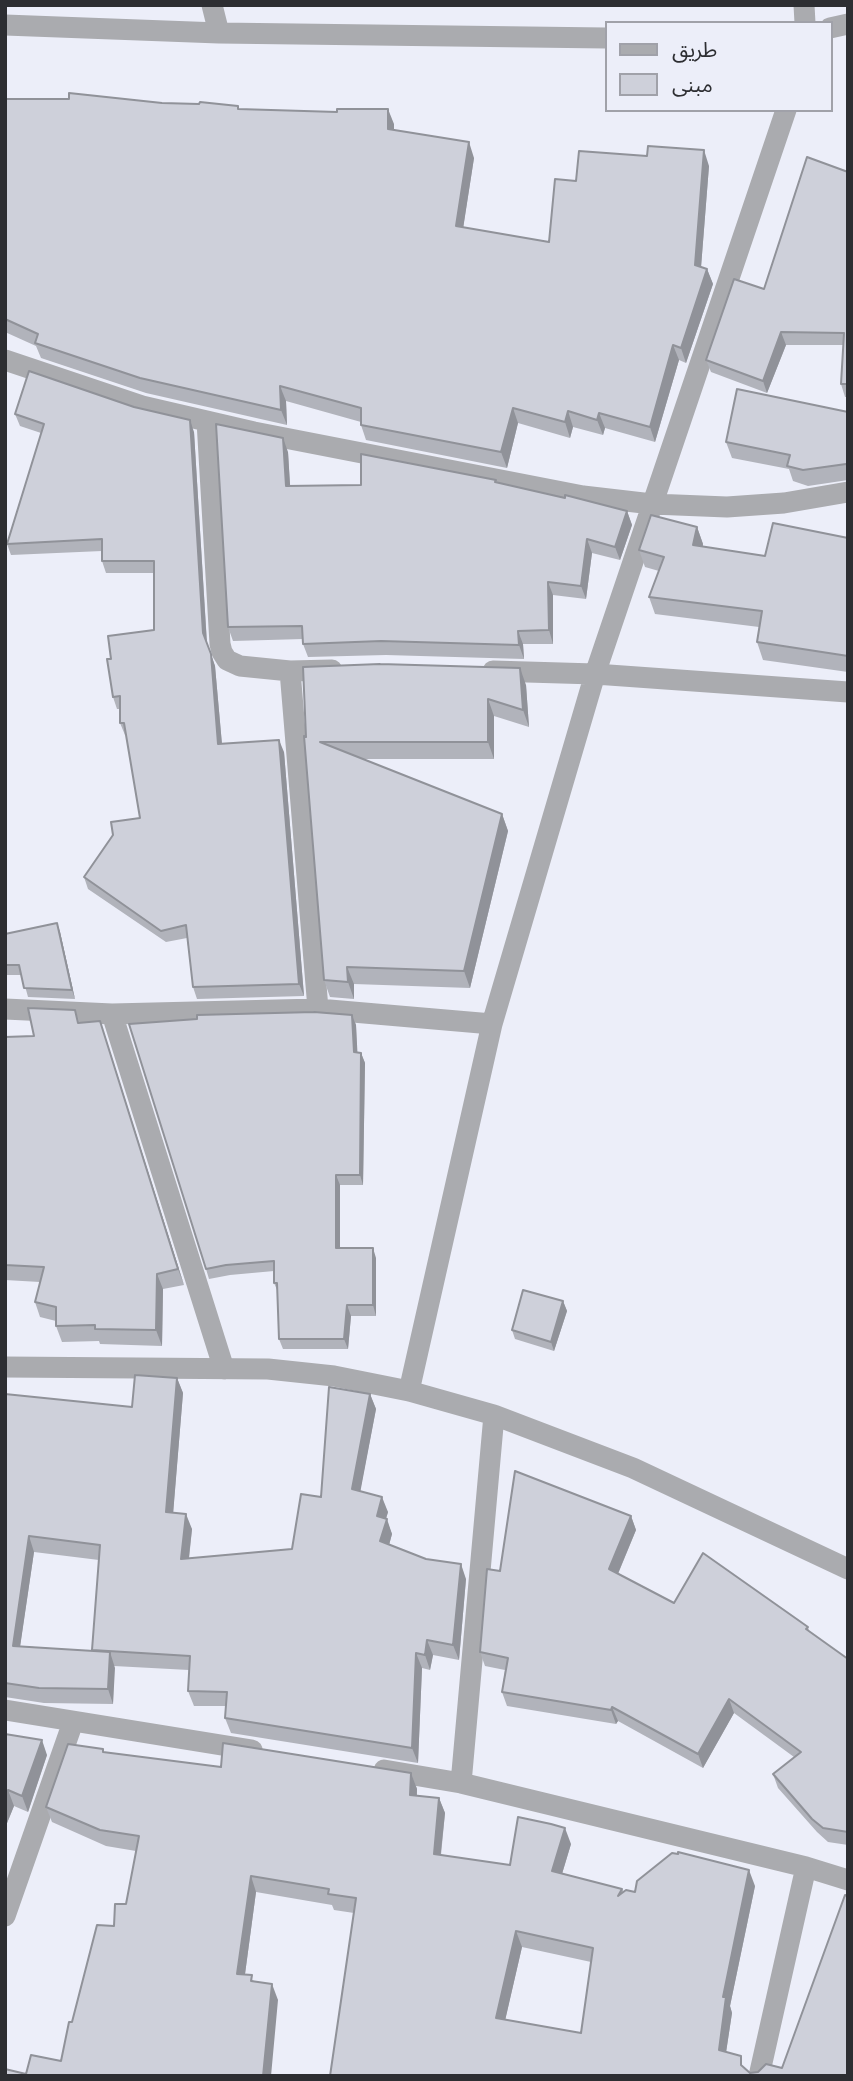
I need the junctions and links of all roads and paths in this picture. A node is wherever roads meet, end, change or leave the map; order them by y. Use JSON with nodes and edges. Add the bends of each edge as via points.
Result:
{"nodes":[{"id":1,"x":212,"y":5,"type":"edge"},
{"id":2,"x":5,"y":25,"type":"edge"},
{"id":3,"x":219,"y":33,"type":"junction"},
{"id":4,"x":604,"y":38,"type":"edge"},
{"id":5,"x":785,"y":112,"type":"edge"},
{"id":6,"x":5,"y":360,"type":"edge"},
{"id":7,"x":207,"y":421,"type":"junction"},
{"id":8,"x":848,"y":492,"type":"edge"},
{"id":9,"x":652,"y":504,"type":"junction"},
{"id":10,"x":345,"y":669,"type":"edge"},
{"id":11,"x":470,"y":670,"type":"edge"},
{"id":12,"x":290,"y":671,"type":"junction"},
{"id":13,"x":595,"y":674,"type":"junction"},
{"id":14,"x":848,"y":692,"type":"edge"},
{"id":15,"x":5,"y":1009,"type":"edge"},
{"id":16,"x":318,"y":1009,"type":"junction"},
{"id":17,"x":112,"y":1014,"type":"junction"},
{"id":18,"x":492,"y":1024,"type":"junction"},
{"id":19,"x":5,"y":1367,"type":"edge"},
{"id":20,"x":225,"y":1369,"type":"junction"},
{"id":21,"x":409,"y":1391,"type":"junction"},
{"id":22,"x":494,"y":1415,"type":"junction"},
{"id":23,"x":848,"y":1569,"type":"edge"},
{"id":24,"x":5,"y":1710,"type":"edge"},
{"id":25,"x":73,"y":1722,"type":"junction"},
{"id":26,"x":274,"y":1753,"type":"edge"},
{"id":27,"x":368,"y":1768,"type":"edge"},
{"id":28,"x":461,"y":1783,"type":"junction"},
{"id":29,"x":806,"y":1867,"type":"junction"},
{"id":30,"x":848,"y":1880,"type":"edge"},
{"id":31,"x":5,"y":1916,"type":"edge"},
{"id":32,"x":759,"y":2076,"type":"edge"}],
"edges":[{"from":1,"to":3,"type":"street"},
{"from":2,"to":3,"type":"street"},
{"from":3,"to":4,"type":"street"},
{"from":5,"to":9,"type":"street"},
{"from":6,"to":7,"type":"street","via":[[142,406]]},
{"from":7,"to":9,"type":"street","via":[[583,496]]},
{"from":7,"to":12,"type":"street","via":[[222,652],[240,667]]},
{"from":8,"to":9,"type":"street","via":[[758,506]]},
{"from":9,"to":13,"type":"street"},
{"from":10,"to":12,"type":"street"},
{"from":11,"to":13,"type":"street"},
{"from":12,"to":16,"type":"street"},
{"from":13,"to":14,"type":"street"},
{"from":13,"to":18,"type":"street"},
{"from":15,"to":17,"type":"street"},
{"from":16,"to":17,"type":"street"},
{"from":16,"to":18,"type":"street"},
{"from":17,"to":20,"type":"street"},
{"from":18,"to":21,"type":"street"},
{"from":19,"to":20,"type":"street"},
{"from":20,"to":21,"type":"street","via":[[305,1372]]},
{"from":21,"to":22,"type":"street"},
{"from":22,"to":23,"type":"street","via":[[633,1468]]},
{"from":22,"to":28,"type":"street"},
{"from":24,"to":25,"type":"street"},
{"from":25,"to":26,"type":"street"},
{"from":25,"to":31,"type":"street"},
{"from":27,"to":28,"type":"street"},
{"from":28,"to":29,"type":"street"},
{"from":29,"to":30,"type":"street"},
{"from":29,"to":32,"type":"street"}]}
